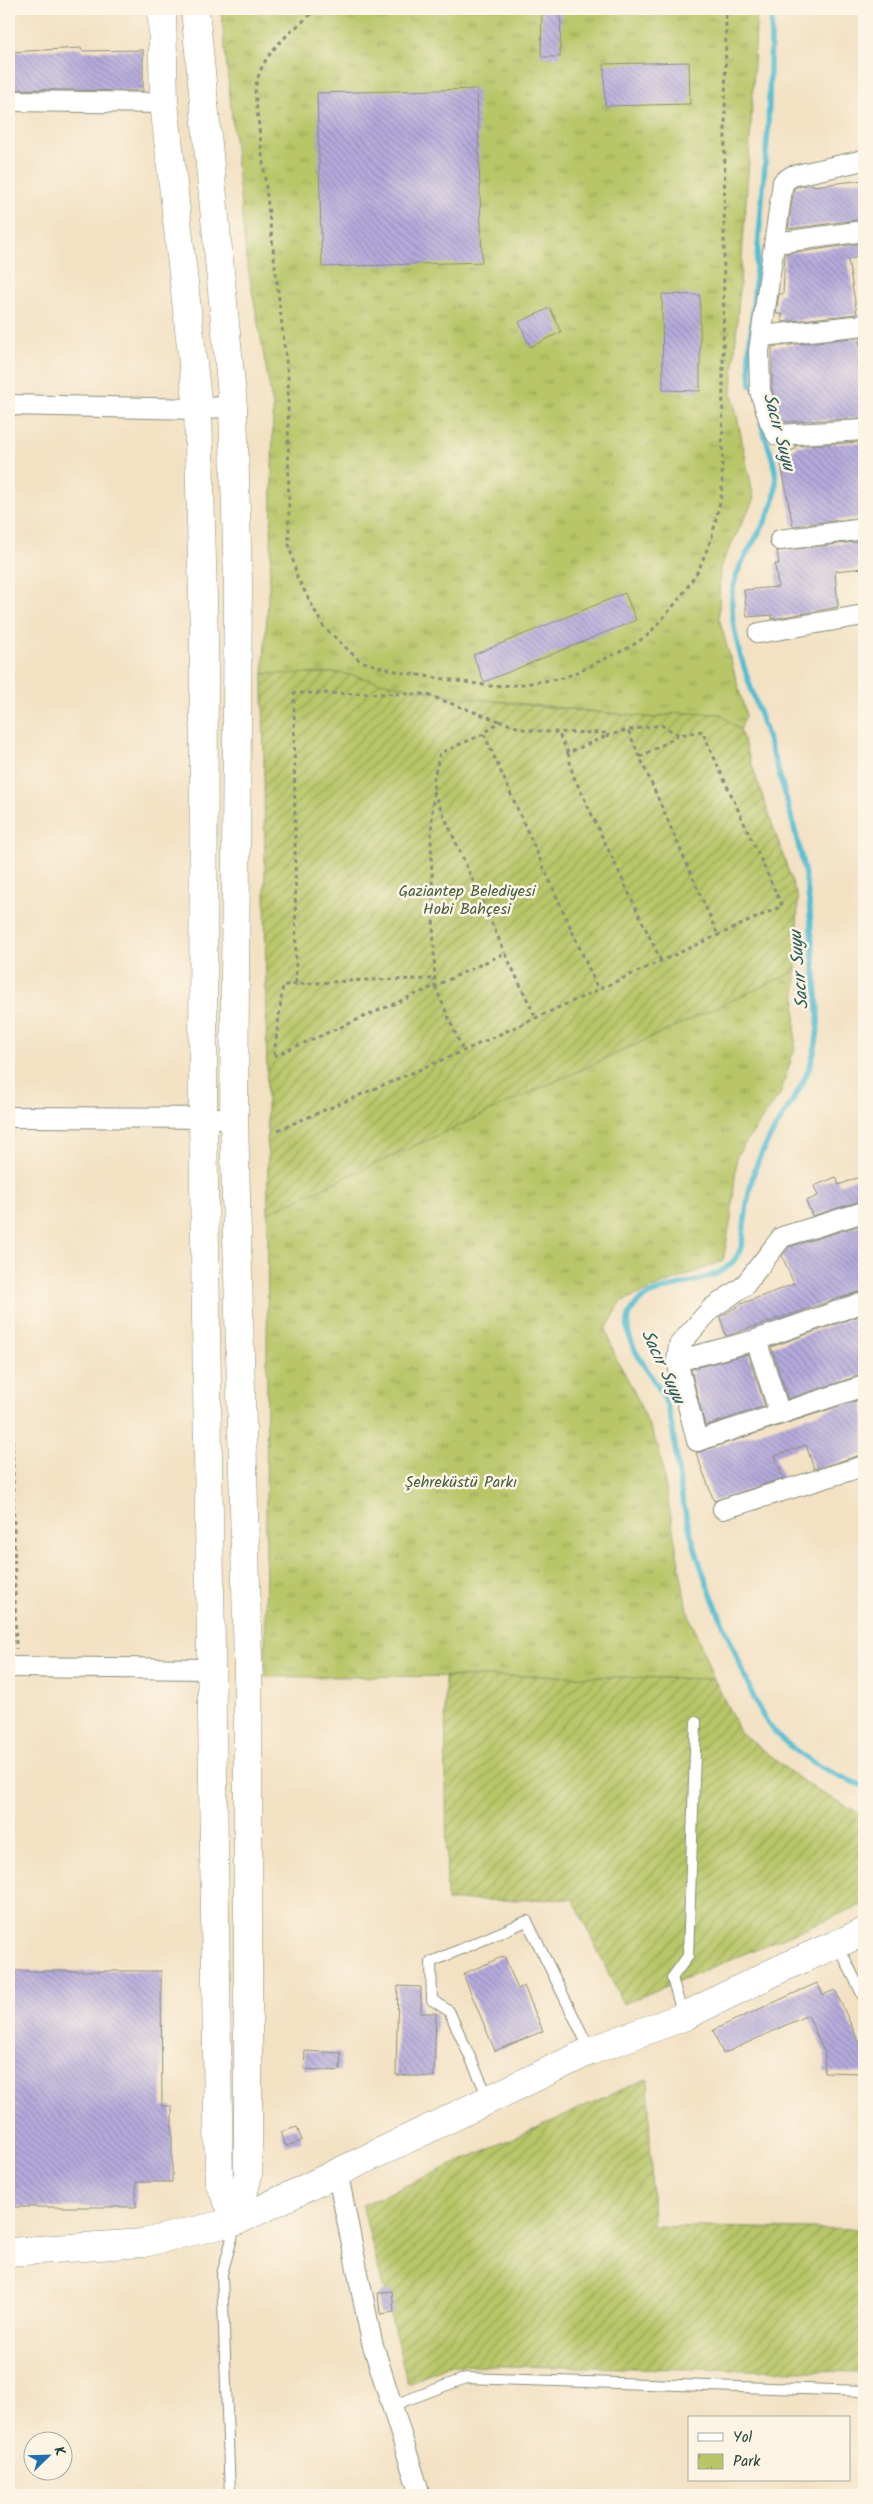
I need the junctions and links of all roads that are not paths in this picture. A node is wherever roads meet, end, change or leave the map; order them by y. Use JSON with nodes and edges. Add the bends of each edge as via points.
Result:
{"nodes":[{"id":1,"x":162,"y":9,"type":"edge"},
{"id":2,"x":196,"y":9,"type":"edge"},
{"id":3,"x":9,"y":101,"type":"edge"},
{"id":4,"x":164,"y":103,"type":"junction"},
{"id":5,"x":864,"y":160,"type":"edge"},
{"id":6,"x":864,"y":231,"type":"edge"},
{"id":7,"x":775,"y":243,"type":"junction"},
{"id":8,"x":864,"y":325,"type":"edge"},
{"id":9,"x":762,"y":336,"type":"junction"},
{"id":10,"x":9,"y":405,"type":"edge"},
{"id":11,"x":232,"y":406,"type":"junction"},
{"id":12,"x":198,"y":409,"type":"junction"},
{"id":13,"x":864,"y":430,"type":"edge"},
{"id":14,"x":864,"y":529,"type":"edge"},
{"id":15,"x":780,"y":540,"type":"dead end"},
{"id":16,"x":864,"y":615,"type":"edge"},
{"id":17,"x":758,"y":633,"type":"dead end"},
{"id":18,"x":9,"y":1117,"type":"edge"},
{"id":19,"x":204,"y":1118,"type":"junction"},
{"id":20,"x":234,"y":1118,"type":"junction"},
{"id":21,"x":864,"y":1212,"type":"edge"},
{"id":22,"x":864,"y":1302,"type":"edge"},
{"id":23,"x":756,"y":1340,"type":"junction"},
{"id":24,"x":677,"y":1361,"type":"junction"},
{"id":25,"x":864,"y":1386,"type":"edge"},
{"id":26,"x":780,"y":1414,"type":"junction"},
{"id":27,"x":864,"y":1466,"type":"edge"},
{"id":28,"x":723,"y":1509,"type":"dead end"},
{"id":29,"x":13,"y":1667,"type":"edge"},
{"id":30,"x":212,"y":1669,"type":"junction"},
{"id":31,"x":696,"y":1722,"type":"dead end"},
{"id":32,"x":864,"y":1932,"type":"edge"},
{"id":33,"x":837,"y":1944,"type":"junction"},
{"id":34,"x":864,"y":1998,"type":"edge"},
{"id":35,"x":683,"y":2017,"type":"junction"},
{"id":36,"x":590,"y":2051,"type":"junction"},
{"id":37,"x":489,"y":2101,"type":"junction"},
{"id":38,"x":337,"y":2171,"type":"junction"},
{"id":39,"x":237,"y":2221,"type":"junction"},
{"id":40,"x":9,"y":2252,"type":"edge"},
{"id":41,"x":864,"y":2391,"type":"edge"},
{"id":42,"x":391,"y":2406,"type":"junction"},
{"id":43,"x":230,"y":2495,"type":"edge"},
{"id":44,"x":420,"y":2495,"type":"edge"}],
"edges":[{"from":1,"to":4,"type":"street"},
{"from":2,"to":11,"type":"street"},
{"from":3,"to":4,"type":"street"},
{"from":4,"to":12,"type":"street"},
{"from":5,"to":7,"type":"street","via":[[785,178]]},
{"from":6,"to":7,"type":"street"},
{"from":7,"to":9,"type":"street"},
{"from":8,"to":9,"type":"street"},
{"from":9,"to":13,"type":"street","via":[[760,391],[777,435]]},
{"from":10,"to":12,"type":"street"},
{"from":11,"to":12,"type":"street"},
{"from":11,"to":20,"type":"street","via":[[239,666]]},
{"from":12,"to":19,"type":"street","via":[[204,637]]},
{"from":14,"to":15,"type":"street"},
{"from":16,"to":17,"type":"street"},
{"from":18,"to":19,"type":"street"},
{"from":19,"to":20,"type":"street"},
{"from":19,"to":30,"type":"street"},
{"from":20,"to":39,"type":"street","via":[[248,1663],[248,2174]]},
{"from":21,"to":24,"type":"street","via":[[782,1237],[744,1286],[698,1322],[679,1345]]},
{"from":22,"to":23,"type":"street"},
{"from":23,"to":24,"type":"street"},
{"from":23,"to":26,"type":"street"},
{"from":24,"to":26,"type":"street","via":[[696,1441]]},
{"from":25,"to":26,"type":"street"},
{"from":27,"to":28,"type":"street"},
{"from":29,"to":30,"type":"street"},
{"from":30,"to":39,"type":"street","via":[[219,2182]]},
{"from":31,"to":35,"type":"lane","via":[[688,1956],[672,1978]]},
{"from":32,"to":33,"type":"street"},
{"from":33,"to":34,"type":"lane"},
{"from":33,"to":35,"type":"street"},
{"from":35,"to":36,"type":"street"},
{"from":36,"to":37,"type":"street"},
{"from":36,"to":37,"type":"lane","via":[[527,1921],[431,1962],[432,2000],[449,2011]]},
{"from":37,"to":38,"type":"street"},
{"from":38,"to":39,"type":"street"},
{"from":38,"to":42,"type":"street","via":[[372,2342]]},
{"from":39,"to":40,"type":"street","via":[[143,2243]]},
{"from":39,"to":43,"type":"lane","via":[[222,2274]]},
{"from":41,"to":42,"type":"lane","via":[[466,2378]]},
{"from":42,"to":44,"type":"street"}]}
